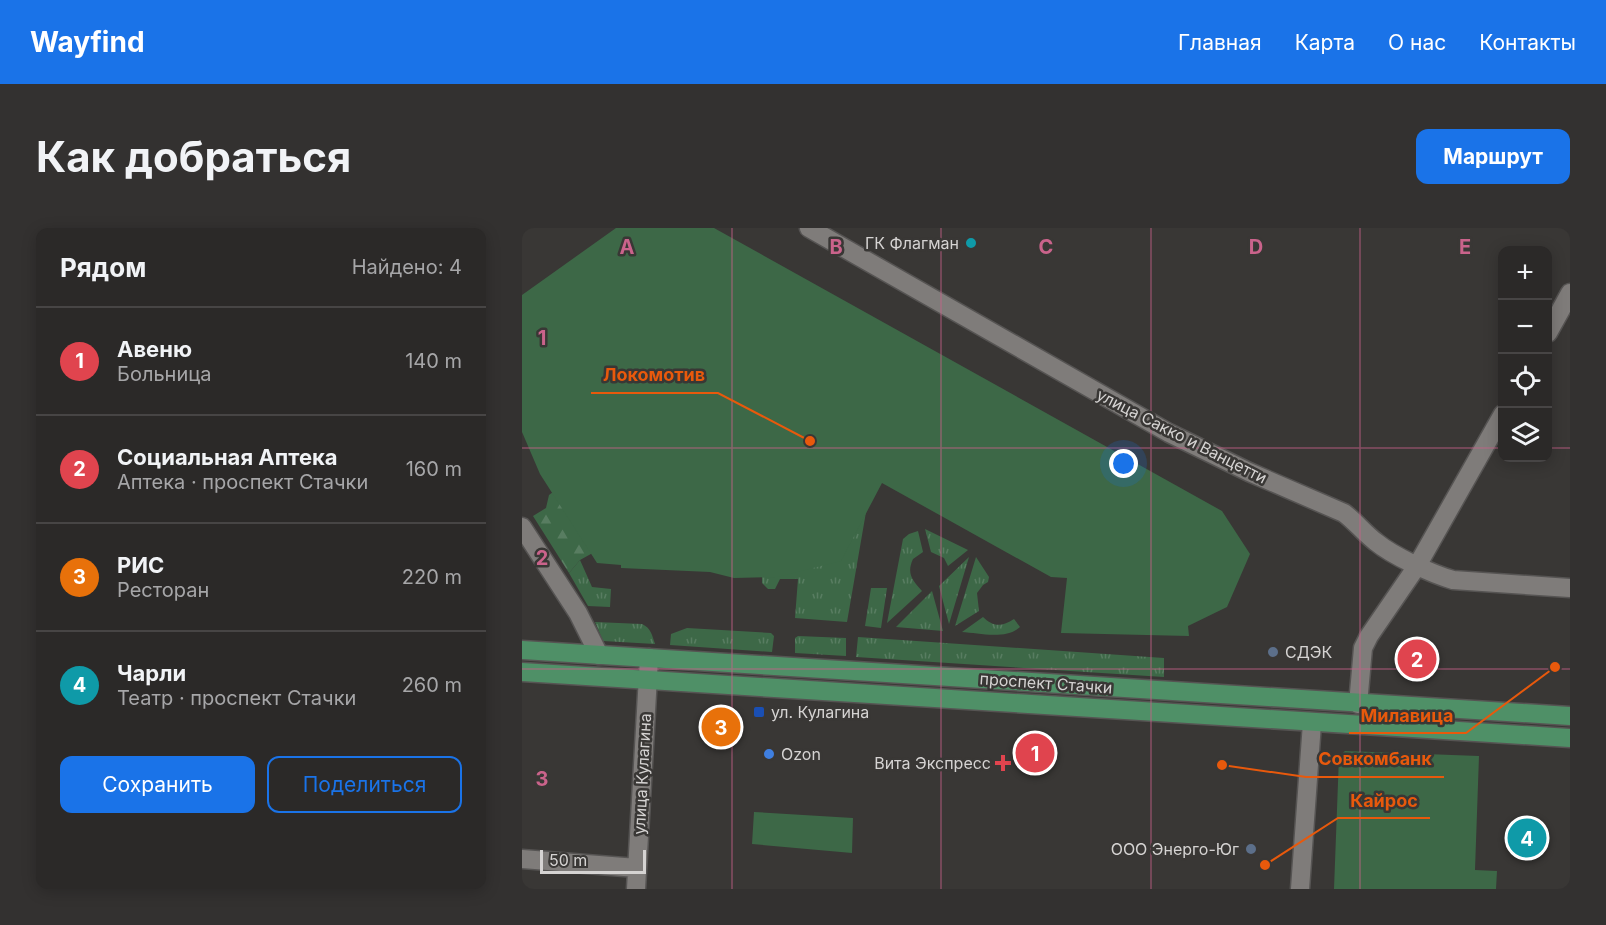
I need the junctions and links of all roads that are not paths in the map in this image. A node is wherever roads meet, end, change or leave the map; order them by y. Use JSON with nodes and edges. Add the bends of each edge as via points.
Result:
{"nodes":[{"id":1,"x":809,"y":228,"type":"edge"},
{"id":2,"x":1570,"y":293,"type":"edge"},
{"id":3,"x":1552,"y":326,"type":"edge"},
{"id":4,"x":1498,"y":423,"type":"edge"},
{"id":5,"x":522,"y":527,"type":"edge"},
{"id":6,"x":1417,"y":566,"type":"junction"},
{"id":7,"x":1570,"y":588,"type":"edge"},
{"id":8,"x":522,"y":650,"type":"edge"},
{"id":9,"x":599,"y":655,"type":"junction"},
{"id":10,"x":649,"y":658,"type":"junction"},
{"id":11,"x":522,"y":672,"type":"edge"},
{"id":12,"x":648,"y":681,"type":"junction"},
{"id":13,"x":1358,"y":704,"type":"junction"},
{"id":14,"x":1570,"y":716,"type":"edge"},
{"id":15,"x":1312,"y":723,"type":"junction"},
{"id":16,"x":1570,"y":738,"type":"edge"},
{"id":17,"x":522,"y":859,"type":"edge"},
{"id":18,"x":637,"y":868,"type":"junction"},
{"id":19,"x":636,"y":889,"type":"edge"},
{"id":20,"x":1300,"y":889,"type":"edge"}],
"edges":[{"from":1,"to":6,"type":"street","name":"улица Сакко и Ванцетти","via":[[1169,433],[1344,513],[1376,543]]},
{"from":2,"to":3,"type":"street"},
{"from":4,"to":6,"type":"street"},
{"from":5,"to":9,"type":"street","via":[[578,614]]},
{"from":6,"to":7,"type":"street","name":"улица Сакко и Ванцетти","via":[[1454,580]]},
{"from":6,"to":13,"type":"street","via":[[1363,648]]},
{"from":8,"to":9,"type":"main road","name":"проспект Стачки"},
{"from":9,"to":10,"type":"main road","name":"проспект Стачки"},
{"from":10,"to":12,"type":"street","name":"улица Кулагина"},
{"from":10,"to":13,"type":"main road","name":"проспект Стачки"},
{"from":11,"to":12,"type":"main road","name":"проспект Стачки"},
{"from":12,"to":15,"type":"main road","name":"проспект Стачки"},
{"from":12,"to":18,"type":"street","name":"улица Кулагина"},
{"from":13,"to":14,"type":"main road","name":"проспект Стачки"},
{"from":15,"to":16,"type":"main road","name":"проспект Стачки"},
{"from":15,"to":20,"type":"street"},
{"from":17,"to":18,"type":"street"},
{"from":18,"to":19,"type":"street","name":"улица Кулагина"}]}
